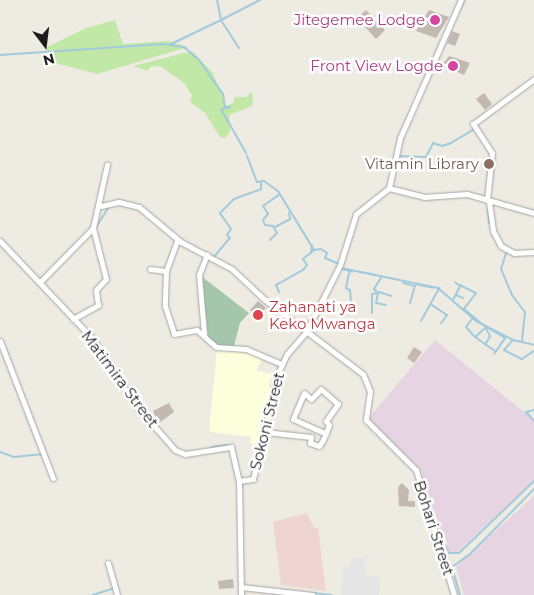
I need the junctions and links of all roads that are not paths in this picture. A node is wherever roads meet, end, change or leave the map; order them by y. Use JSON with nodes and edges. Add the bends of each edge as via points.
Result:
{"nodes":[{"id":1,"x":461,"y":0,"type":"edge"},
{"id":2,"x":534,"y":79,"type":"edge"},
{"id":3,"x":107,"y":165,"type":"dead end"},
{"id":4,"x":389,"y":188,"type":"junction"},
{"id":5,"x":488,"y":201,"type":"junction"},
{"id":6,"x":101,"y":206,"type":"junction"},
{"id":7,"x":534,"y":213,"type":"edge"},
{"id":8,"x":93,"y":228,"type":"junction"},
{"id":9,"x":177,"y":240,"type":"junction"},
{"id":10,"x":0,"y":241,"type":"edge"},
{"id":11,"x":534,"y":252,"type":"edge"},
{"id":12,"x":207,"y":254,"type":"junction"},
{"id":13,"x":150,"y":268,"type":"dead end"},
{"id":14,"x":166,"y":272,"type":"junction"},
{"id":15,"x":40,"y":282,"type":"junction"},
{"id":16,"x":73,"y":319,"type":"junction"},
{"id":17,"x":306,"y":332,"type":"junction"},
{"id":18,"x":204,"y":334,"type":"junction"},
{"id":19,"x":0,"y":341,"type":"edge"},
{"id":20,"x":282,"y":363,"type":"junction"},
{"id":21,"x":265,"y":432,"type":"junction"},
{"id":22,"x":326,"y":434,"type":"junction"},
{"id":23,"x":53,"y":478,"type":"dead end"},
{"id":24,"x":239,"y":481,"type":"junction"},
{"id":25,"x":108,"y":563,"type":"dead end"},
{"id":26,"x":241,"y":587,"type":"junction"},
{"id":27,"x":116,"y":595,"type":"edge"},
{"id":28,"x":241,"y":595,"type":"edge"},
{"id":29,"x":313,"y":595,"type":"edge"},
{"id":30,"x":454,"y":595,"type":"edge"}],
"edges":[{"from":1,"to":4,"type":"street","via":[[400,138]]},
{"from":2,"to":5,"type":"street","via":[[473,124],[492,152]]},
{"from":3,"to":6,"type":"street"},
{"from":4,"to":5,"type":"street","via":[[424,197],[467,194]]},
{"from":4,"to":17,"type":"street","via":[[356,214],[340,265]]},
{"from":5,"to":7,"type":"street"},
{"from":5,"to":11,"type":"street","via":[[493,231],[501,246],[514,253]]},
{"from":6,"to":8,"type":"street"},
{"from":6,"to":9,"type":"street","via":[[119,202],[139,207],[162,223]]},
{"from":8,"to":15,"type":"street"},
{"from":8,"to":16,"type":"street","via":[[106,279],[96,290],[98,305]]},
{"from":9,"to":12,"type":"street"},
{"from":9,"to":14,"type":"street"},
{"from":10,"to":15,"type":"street","name":"Matimira Street"},
{"from":12,"to":17,"type":"street","via":[[232,269]]},
{"from":12,"to":18,"type":"street","via":[[199,275]]},
{"from":13,"to":14,"type":"street"},
{"from":14,"to":18,"type":"street","via":[[164,298],[170,329],[174,334],[195,330]]},
{"from":15,"to":16,"type":"street","name":"Matimira Street"},
{"from":16,"to":24,"type":"street","name":"Matimira Street","via":[[99,347],[134,403],[175,450],[185,454],[231,447]]},
{"from":17,"to":20,"type":"street"},
{"from":17,"to":30,"type":"street","name":"Bohari Street","via":[[362,374],[370,391],[366,420],[416,470]]},
{"from":18,"to":20,"type":"street","via":[[216,347],[246,349]]},
{"from":19,"to":23,"type":"street"},
{"from":20,"to":21,"type":"street","name":"Sokoni Street"},
{"from":21,"to":22,"type":"street","via":[[311,437],[310,443],[319,446]]},
{"from":21,"to":24,"type":"street","name":"Sokoni Street","via":[[253,479]]},
{"from":22,"to":22,"type":"street","via":[[293,419],[304,393],[312,399],[320,389],[337,402],[326,422],[330,424]]},
{"from":24,"to":26,"type":"street","name":"Sokoni Street"},
{"from":25,"to":27,"type":"street"},
{"from":26,"to":28,"type":"street","name":"Sokoni Street"},
{"from":26,"to":29,"type":"street"}]}
